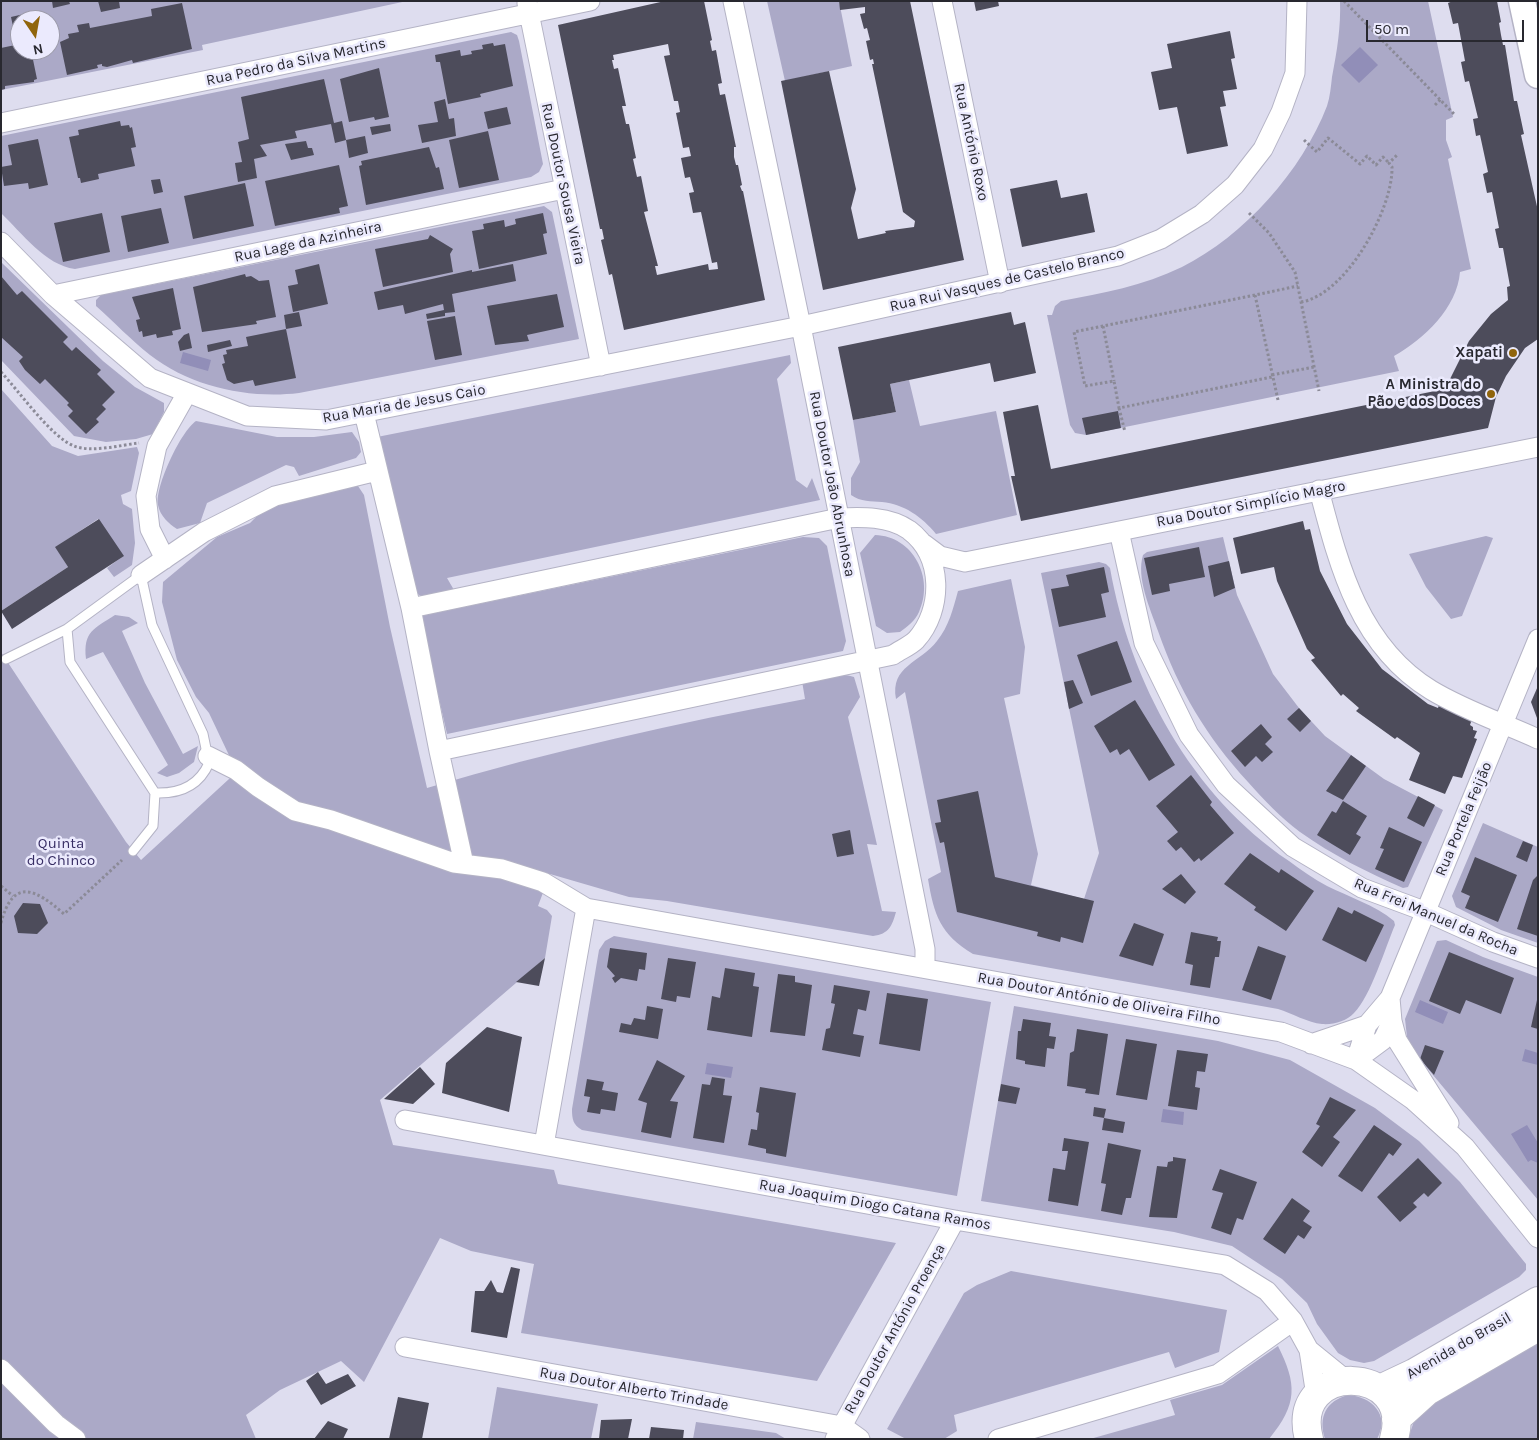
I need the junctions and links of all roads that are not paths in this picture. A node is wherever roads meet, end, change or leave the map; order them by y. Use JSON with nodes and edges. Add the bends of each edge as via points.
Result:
{"nodes":[{"id":1,"x":590,"y":1,"type":"edge"},
{"id":2,"x":733,"y":1,"type":"edge"},
{"id":3,"x":942,"y":1,"type":"edge"},
{"id":4,"x":1297,"y":1,"type":"edge"},
{"id":5,"x":1522,"y":1,"type":"edge"},
{"id":6,"x":527,"y":8,"type":"edge"},
{"id":7,"x":1538,"y":75,"type":"edge"},
{"id":8,"x":1,"y":123,"type":"edge"},
{"id":9,"x":564,"y":189,"type":"junction"},
{"id":10,"x":1,"y":242,"type":"edge"},
{"id":11,"x":1000,"y":283,"type":"junction"},
{"id":12,"x":53,"y":295,"type":"junction"},
{"id":13,"x":801,"y":326,"type":"junction"},
{"id":14,"x":601,"y":366,"type":"junction"},
{"id":15,"x":187,"y":392,"type":"junction"},
{"id":16,"x":364,"y":413,"type":"junction"},
{"id":17,"x":1538,"y":447,"type":"edge"},
{"id":18,"x":377,"y":471,"type":"junction"},
{"id":19,"x":1319,"y":490,"type":"junction"},
{"id":20,"x":838,"y":518,"type":"junction"},
{"id":21,"x":1119,"y":531,"type":"junction"},
{"id":22,"x":924,"y":544,"type":"junction"},
{"id":23,"x":165,"y":559,"type":"junction"},
{"id":24,"x":965,"y":562,"type":"junction"},
{"id":25,"x":140,"y":575,"type":"junction"},
{"id":26,"x":936,"y":595,"type":"junction"},
{"id":27,"x":410,"y":608,"type":"junction"},
{"id":28,"x":67,"y":629,"type":"junction"},
{"id":29,"x":1538,"y":639,"type":"edge"},
{"id":30,"x":6,"y":659,"type":"dead end"},
{"id":31,"x":868,"y":661,"type":"junction"},
{"id":32,"x":1504,"y":725,"type":"junction"},
{"id":33,"x":1538,"y":740,"type":"edge"},
{"id":34,"x":439,"y":751,"type":"junction"},
{"id":35,"x":208,"y":756,"type":"junction"},
{"id":36,"x":155,"y":793,"type":"junction"},
{"id":37,"x":133,"y":851,"type":"road end"},
{"id":38,"x":464,"y":864,"type":"junction"},
{"id":39,"x":586,"y":908,"type":"junction"},
{"id":40,"x":1424,"y":911,"type":"junction"},
{"id":41,"x":1538,"y":958,"type":"edge"},
{"id":42,"x":925,"y":968,"type":"junction"},
{"id":43,"x":1390,"y":998,"type":"junction"},
{"id":44,"x":1392,"y":1021,"type":"junction"},
{"id":45,"x":1367,"y":1025,"type":"junction"},
{"id":46,"x":1311,"y":1044,"type":"junction"},
{"id":47,"x":1356,"y":1060,"type":"junction"},
{"id":48,"x":405,"y":1120,"type":"dead end"},
{"id":49,"x":544,"y":1145,"type":"junction"},
{"id":50,"x":1465,"y":1147,"type":"junction"},
{"id":51,"x":955,"y":1220,"type":"junction"},
{"id":52,"x":1538,"y":1238,"type":"edge"},
{"id":53,"x":1538,"y":1301,"type":"edge"},
{"id":54,"x":1293,"y":1321,"type":"junction"},
{"id":55,"x":1538,"y":1327,"type":"edge"},
{"id":56,"x":405,"y":1347,"type":"dead end"},
{"id":57,"x":1309,"y":1350,"type":"junction"},
{"id":58,"x":1,"y":1370,"type":"edge"},
{"id":59,"x":1346,"y":1380,"type":"junction"},
{"id":60,"x":1380,"y":1389,"type":"junction"},
{"id":61,"x":1316,"y":1396,"type":"junction"},
{"id":62,"x":1395,"y":1429,"type":"edge"},
{"id":63,"x":838,"y":1433,"type":"edge"},
{"id":64,"x":1304,"y":1436,"type":"edge"},
{"id":65,"x":76,"y":1439,"type":"edge"},
{"id":66,"x":860,"y":1439,"type":"edge"},
{"id":67,"x":998,"y":1439,"type":"edge"}],
"edges":[{"from":1,"to":6,"type":"street","name":"Rua Pedro da Silva Martins"},
{"from":2,"to":13,"type":"street","name":"Rua Doutor João Abrunhosa"},
{"from":3,"to":11,"type":"street","name":"Rua António Roxo"},
{"from":4,"to":11,"type":"street","name":"Rua Rui Vasques de Castelo Branco","via":[[1295,73],[1263,149],[1235,185],[1202,214],[1161,239],[1118,256]]},
{"from":5,"to":7,"type":"main road"},
{"from":6,"to":8,"type":"street","name":"Rua Pedro da Silva Martins"},
{"from":6,"to":9,"type":"street","name":"Rua Doutor Sousa Vieira"},
{"from":9,"to":12,"type":"street","name":"Rua Lage da Azinheira"},
{"from":9,"to":14,"type":"street","name":"Rua Doutor Sousa Vieira"},
{"from":10,"to":12,"type":"street","name":"Rua Maria de Jesus Caio"},
{"from":11,"to":13,"type":"street","name":"Rua Rui Vasques de Castelo Branco"},
{"from":12,"to":15,"type":"street","name":"Rua Maria de Jesus Caio","via":[[150,378]]},
{"from":13,"to":14,"type":"street","name":"Rua Maria de Jesus Caio"},
{"from":13,"to":20,"type":"street","name":"Rua Doutor João Abrunhosa"},
{"from":14,"to":16,"type":"street","name":"Rua Maria de Jesus Caio"},
{"from":15,"to":16,"type":"street","name":"Rua Maria de Jesus Caio","via":[[247,416],[326,420]]},
{"from":15,"to":23,"type":"street","via":[[160,441],[146,496],[150,529]]},
{"from":16,"to":18,"type":"street"},
{"from":17,"to":19,"type":"street","name":"Rua Doutor Simplício Magro"},
{"from":18,"to":23,"type":"street","via":[[275,496],[204,532]]},
{"from":18,"to":27,"type":"street"},
{"from":19,"to":21,"type":"street","name":"Rua Doutor Simplício Magro"},
{"from":19,"to":32,"type":"street","via":[[1336,554],[1357,608],[1390,657],[1430,689]]},
{"from":20,"to":22,"type":"street","via":[[888,520],[909,530]]},
{"from":20,"to":27,"type":"street"},
{"from":20,"to":31,"type":"street","name":"Rua Doutor João Abrunhosa"},
{"from":21,"to":24,"type":"street","name":"Rua Doutor Simplício Magro"},
{"from":21,"to":40,"type":"street","name":"Rua Frei Manuel da Rocha","via":[[1144,644],[1189,734],[1226,785],[1293,847],[1362,888]]},
{"from":22,"to":24,"type":"street","via":[[940,556]]},
{"from":22,"to":26,"type":"street","via":[[934,568],[938,586]]},
{"from":23,"to":25,"type":"street"},
{"from":24,"to":26,"type":"street","via":[[951,574]]},
{"from":25,"to":28,"type":"lane"},
{"from":25,"to":35,"type":"lane","via":[[152,625],[203,734]]},
{"from":26,"to":31,"type":"street","via":[[927,626],[914,642],[893,655]]},
{"from":27,"to":34,"type":"street"},
{"from":28,"to":30,"type":"lane"},
{"from":28,"to":36,"type":"lane","via":[[70,662]]},
{"from":29,"to":32,"type":"street","name":"Rua Portela Feijão"},
{"from":31,"to":34,"type":"street"},
{"from":31,"to":42,"type":"street","name":"Rua Doutor João Abrunhosa","via":[[925,949]]},
{"from":32,"to":33,"type":"street"},
{"from":32,"to":40,"type":"street","name":"Rua Portela Feijão"},
{"from":34,"to":38,"type":"street"},
{"from":35,"to":36,"type":"lane","via":[[209,763],[199,781],[173,794]]},
{"from":35,"to":38,"type":"street","via":[[236,770],[295,811]]},
{"from":36,"to":37,"type":"lane","via":[[153,826]]},
{"from":38,"to":39,"type":"street","via":[[502,869],[543,882]]},
{"from":39,"to":42,"type":"street","name":"Rua Doutor António de Oliveira Filho"},
{"from":39,"to":49,"type":"street"},
{"from":40,"to":41,"type":"street","name":"Rua Frei Manuel da Rocha"},
{"from":40,"to":43,"type":"street","name":"Rua Portela Feijão"},
{"from":42,"to":46,"type":"street","name":"Rua Doutor António de Oliveira Filho","via":[[1273,1031]]},
{"from":43,"to":44,"type":"street","name":"Rua Portela Feijão"},
{"from":43,"to":45,"type":"street","name":"Rua Portela Feijão"},
{"from":44,"to":47,"type":"street","via":[[1383,1040]]},
{"from":44,"to":50,"type":"street","name":"Rua Portela Feijão","via":[[1397,1040],[1415,1072]]},
{"from":45,"to":46,"type":"street"},
{"from":45,"to":47,"type":"street","name":"Rua Portela Feijão"},
{"from":46,"to":47,"type":"street","name":"Rua Doutor António de Oliveira Filho"},
{"from":47,"to":50,"type":"street","name":"Rua Doutor António de Oliveira Filho","via":[[1413,1100]]},
{"from":48,"to":49,"type":"street","name":"Rua Joaquim Diogo Catana Ramos"},
{"from":49,"to":51,"type":"street","name":"Rua Joaquim Diogo Catana Ramos"},
{"from":50,"to":52,"type":"street","name":"Rua Doutor António de Oliveira Filho"},
{"from":51,"to":54,"type":"street","name":"Rua Joaquim Diogo Catana Ramos","via":[[1225,1265],[1268,1291]]},
{"from":51,"to":63,"type":"street","name":"Rua Doutor António Proença"},
{"from":53,"to":60,"type":"main road","name":"Avenida do Brasil","via":[[1414,1373]]},
{"from":54,"to":57,"type":"street","name":"Rua Joaquim Diogo Catana Ramos"},
{"from":54,"to":67,"type":"street","via":[[1218,1374]]},
{"from":55,"to":62,"type":"main road","name":"Avenida do Brasil","via":[[1427,1391]]},
{"from":56,"to":63,"type":"street","name":"Rua Doutor Alberto Trindade"},
{"from":57,"to":59,"type":"street","name":"Rua Joaquim Diogo Catana Ramos"},
{"from":57,"to":61,"type":"street","name":"Rua Joaquim Diogo Catana Ramos"},
{"from":58,"to":65,"type":"street","via":[[56,1424]]},
{"from":59,"to":60,"type":"main road","via":[[1358,1380]]},
{"from":59,"to":61,"type":"main road","via":[[1330,1385]]},
{"from":60,"to":62,"type":"main road","via":[[1394,1407]]},
{"from":61,"to":64,"type":"main road"},
{"from":63,"to":66,"type":"street","name":"Rua Doutor Alberto Trindade"}]}
